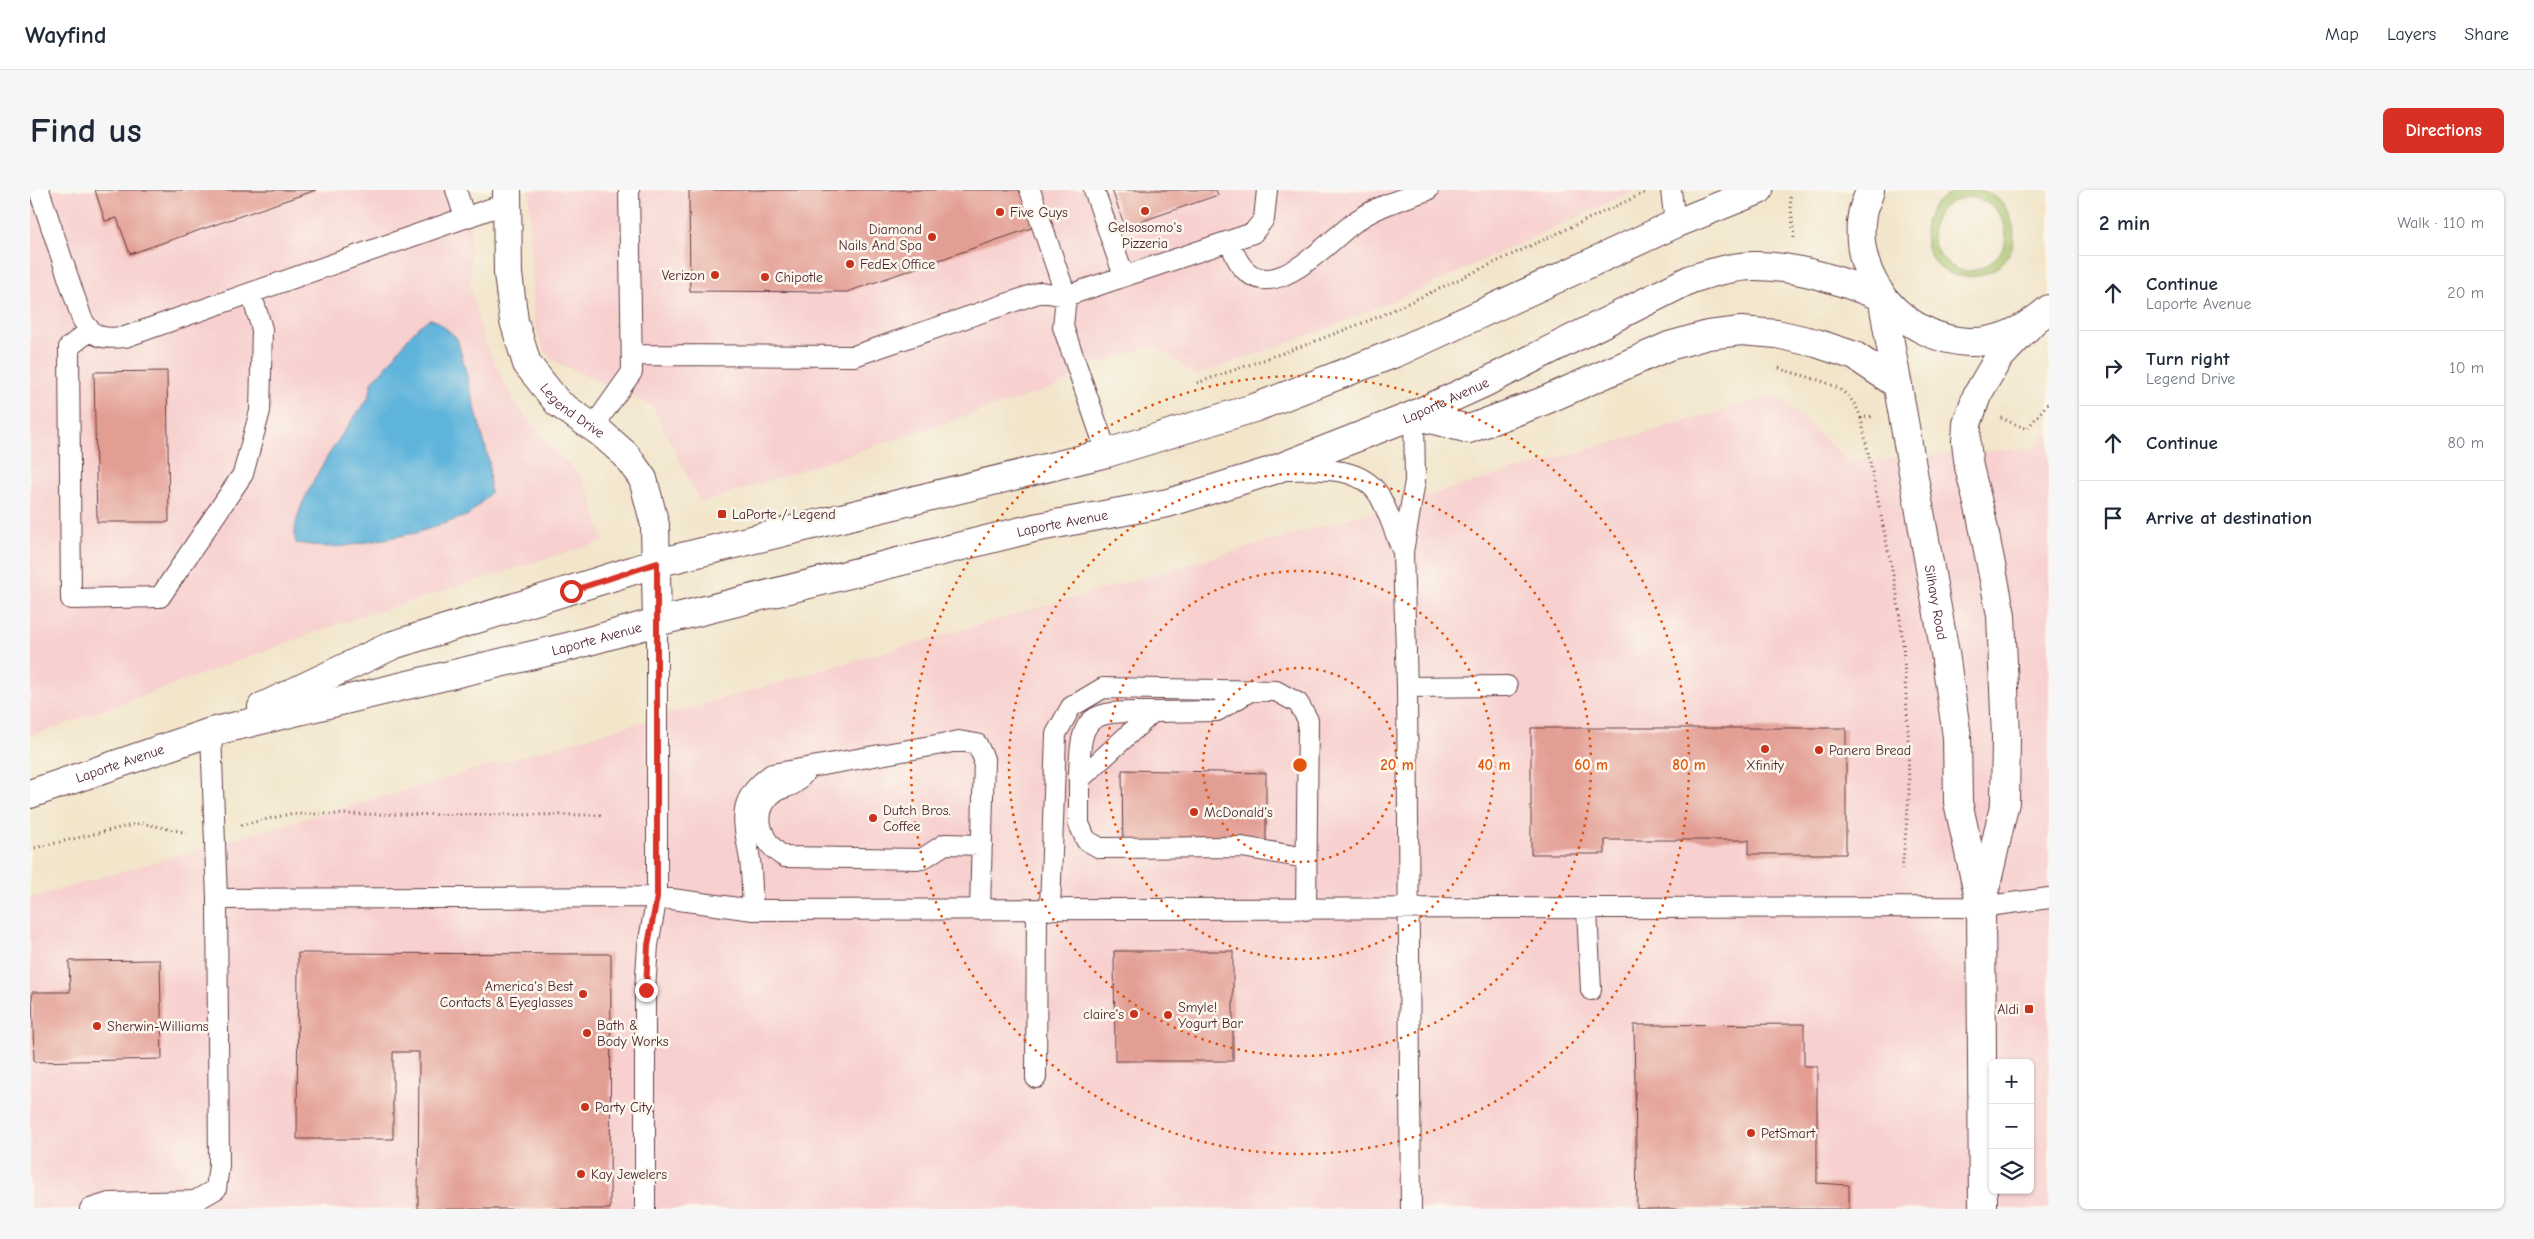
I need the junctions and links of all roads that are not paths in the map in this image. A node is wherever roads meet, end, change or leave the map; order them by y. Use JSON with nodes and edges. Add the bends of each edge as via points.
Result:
{"nodes":[{"id":1,"x":38,"y":190,"type":"edge"},
{"id":2,"x":456,"y":190,"type":"edge"},
{"id":3,"x":629,"y":190,"type":"edge"},
{"id":4,"x":1030,"y":190,"type":"edge"},
{"id":5,"x":1094,"y":190,"type":"edge"},
{"id":6,"x":1267,"y":190,"type":"edge"},
{"id":7,"x":1428,"y":190,"type":"edge"},
{"id":8,"x":1672,"y":190,"type":"edge"},
{"id":9,"x":1759,"y":190,"type":"edge"},
{"id":10,"x":1870,"y":190,"type":"edge"},
{"id":11,"x":507,"y":196,"type":"edge"},
{"id":12,"x":465,"y":218,"type":"junction"},
{"id":13,"x":1675,"y":224,"type":"junction"},
{"id":14,"x":1230,"y":241,"type":"junction"},
{"id":15,"x":1124,"y":276,"type":"junction"},
{"id":16,"x":252,"y":293,"type":"junction"},
{"id":17,"x":1066,"y":296,"type":"junction"},
{"id":18,"x":1882,"y":297,"type":"junction"},
{"id":19,"x":2045,"y":313,"type":"edge"},
{"id":20,"x":89,"y":331,"type":"junction"},
{"id":21,"x":632,"y":355,"type":"junction"},
{"id":22,"x":1898,"y":385,"type":"junction"},
{"id":23,"x":1414,"y":415,"type":"junction"},
{"id":24,"x":593,"y":427,"type":"junction"},
{"id":25,"x":1107,"y":453,"type":"junction"},
{"id":26,"x":1272,"y":471,"type":"junction"},
{"id":27,"x":1403,"y":552,"type":"junction"},
{"id":28,"x":657,"y":563,"type":"junction"},
{"id":29,"x":657,"y":622,"type":"junction"},
{"id":30,"x":1507,"y":686,"type":"dead end"},
{"id":31,"x":1407,"y":687,"type":"junction"},
{"id":32,"x":1252,"y":690,"type":"junction"},
{"id":33,"x":1153,"y":712,"type":"junction"},
{"id":34,"x":210,"y":732,"type":"junction"},
{"id":35,"x":808,"y":768,"type":"junction"},
{"id":36,"x":1079,"y":780,"type":"junction"},
{"id":37,"x":30,"y":794,"type":"edge"},
{"id":38,"x":982,"y":846,"type":"junction"},
{"id":39,"x":1306,"y":858,"type":"junction"},
{"id":40,"x":657,"y":897,"type":"junction"},
{"id":41,"x":2049,"y":898,"type":"edge"},
{"id":42,"x":217,"y":899,"type":"junction"},
{"id":43,"x":1981,"y":908,"type":"junction"},
{"id":44,"x":752,"y":910,"type":"junction"},
{"id":45,"x":980,"y":910,"type":"junction"},
{"id":46,"x":1044,"y":910,"type":"junction"},
{"id":47,"x":1306,"y":910,"type":"junction"},
{"id":48,"x":1409,"y":910,"type":"junction"},
{"id":49,"x":1588,"y":910,"type":"junction"},
{"id":50,"x":1591,"y":990,"type":"dead end"},
{"id":51,"x":1036,"y":1078,"type":"dead end"},
{"id":52,"x":90,"y":1209,"type":"edge"},
{"id":53,"x":645,"y":1209,"type":"edge"},
{"id":54,"x":1411,"y":1209,"type":"edge"},
{"id":55,"x":1983,"y":1209,"type":"edge"}],
"edges":[{"from":1,"to":20,"type":"lane","via":[[82,319]]},
{"from":2,"to":12,"type":"lane"},
{"from":3,"to":21,"type":"lane"},
{"from":4,"to":17,"type":"lane"},
{"from":5,"to":15,"type":"lane"},
{"from":6,"to":14,"type":"lane","via":[[1264,219],[1253,233]]},
{"from":7,"to":14,"type":"lane","via":[[1370,213],[1352,224],[1312,260],[1269,280],[1250,275],[1236,259]]},
{"from":8,"to":13,"type":"lane"},
{"from":9,"to":13,"type":"main road","name":"Laporte Avenue"},
{"from":10,"to":18,"type":"main road","via":[[1862,216],[1862,253]]},
{"from":11,"to":12,"type":"lane"},
{"from":11,"to":24,"type":"main road","name":"Legend Drive","via":[[508,274],[514,321],[527,364],[558,403]]},
{"from":12,"to":16,"type":"lane"},
{"from":13,"to":25,"type":"main road","name":"Laporte Avenue","via":[[1398,352],[1257,408]]},
{"from":14,"to":15,"type":"lane"},
{"from":15,"to":17,"type":"lane"},
{"from":16,"to":20,"type":"lane","via":[[125,337],[104,339]]},
{"from":16,"to":20,"type":"lane","via":[[262,329],[260,411],[243,474],[160,597],[71,599],[69,346]]},
{"from":17,"to":21,"type":"lane","via":[[1041,292],[854,356]]},
{"from":17,"to":25,"type":"lane","via":[[1063,327]]},
{"from":18,"to":19,"type":"main road","via":[[1909,323],[1938,337],[1970,342],[2002,337]]},
{"from":18,"to":22,"type":"main road","name":"Silhavy Road"},
{"from":18,"to":23,"type":"main road","name":"Laporte Avenue","via":[[1850,284],[1790,270],[1755,266],[1690,278]]},
{"from":19,"to":43,"type":"main road","name":"Silhavy Road","via":[[1998,359],[1977,394],[1967,424],[1969,467],[2000,615],[2006,738],[2005,802]]},
{"from":21,"to":24,"type":"lane","via":[[632,372]]},
{"from":22,"to":23,"type":"main road","via":[[1855,356],[1776,334],[1741,331],[1708,335],[1670,346],[1541,402],[1469,428]]},
{"from":22,"to":43,"type":"main road","name":"Silhavy Road","via":[[1952,699],[1957,736],[1958,802]]},
{"from":23,"to":26,"type":"main road","name":"Laporte Avenue"},
{"from":23,"to":27,"type":"lane","via":[[1415,481]]},
{"from":24,"to":28,"type":"main road","name":"Legend Drive","via":[[626,455],[643,479],[655,524]]},
{"from":25,"to":28,"type":"main road","name":"Laporte Avenue"},
{"from":26,"to":27,"type":"lane","via":[[1334,470],[1364,479],[1379,495]]},
{"from":26,"to":29,"type":"main road","name":"Laporte Avenue","via":[[1168,503],[1034,528]]},
{"from":27,"to":31,"type":"lane"},
{"from":28,"to":29,"type":"main road","name":"Legend Drive"},
{"from":28,"to":34,"type":"main road","name":"Laporte Avenue","via":[[393,645]]},
{"from":29,"to":34,"type":"main road","name":"Laporte Avenue","via":[[571,646]]},
{"from":29,"to":40,"type":"lane"},
{"from":30,"to":31,"type":"lane"},
{"from":31,"to":48,"type":"lane"},
{"from":32,"to":33,"type":"lane","via":[[1217,711]]},
{"from":32,"to":39,"type":"lane","via":[[1276,691],[1298,702],[1308,720]]},
{"from":32,"to":46,"type":"lane","via":[[1103,688],[1071,707],[1056,734]]},
{"from":33,"to":36,"type":"lane"},
{"from":33,"to":36,"type":"lane","via":[[1118,711],[1095,716],[1084,728]]},
{"from":34,"to":37,"type":"main road","name":"Laporte Avenue"},
{"from":34,"to":42,"type":"lane"},
{"from":35,"to":38,"type":"lane","via":[[959,741],[977,744],[984,759]]},
{"from":35,"to":38,"type":"lane","via":[[793,784],[779,788],[770,796],[762,810],[764,839],[772,850],[785,857],[922,859],[945,844]]},
{"from":35,"to":44,"type":"lane","via":[[772,774],[751,793],[743,818],[750,862]]},
{"from":36,"to":39,"type":"lane","via":[[1079,824],[1086,840],[1100,848],[1242,847]]},
{"from":38,"to":45,"type":"lane"},
{"from":39,"to":47,"type":"lane"},
{"from":40,"to":42,"type":"lane"},
{"from":40,"to":44,"type":"lane"},
{"from":40,"to":53,"type":"lane","via":[[648,945],[646,990]]},
{"from":41,"to":43,"type":"lane"},
{"from":42,"to":52,"type":"lane","via":[[219,1165],[216,1188],[195,1201],[109,1202]]},
{"from":43,"to":49,"type":"lane"},
{"from":43,"to":55,"type":"main road","name":"Silhavy Road"},
{"from":44,"to":45,"type":"lane"},
{"from":45,"to":46,"type":"lane"},
{"from":46,"to":47,"type":"lane"},
{"from":46,"to":51,"type":"lane"},
{"from":47,"to":48,"type":"lane"},
{"from":48,"to":49,"type":"lane"},
{"from":48,"to":54,"type":"lane"},
{"from":49,"to":50,"type":"lane"}]}
